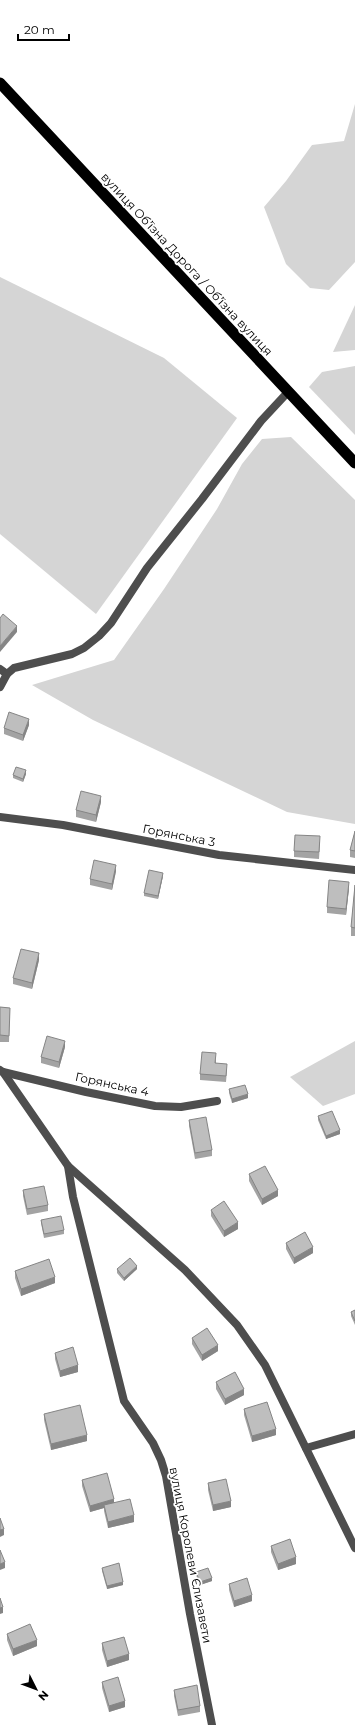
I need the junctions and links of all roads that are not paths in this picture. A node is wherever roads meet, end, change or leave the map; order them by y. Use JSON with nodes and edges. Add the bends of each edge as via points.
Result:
{"nodes":[{"id":1,"x":0,"y":83,"type":"edge"},
{"id":2,"x":288,"y":392,"type":"junction"},
{"id":3,"x":355,"y":463,"type":"edge"},
{"id":4,"x":0,"y":669,"type":"edge"},
{"id":5,"x":7,"y":674,"type":"junction"},
{"id":6,"x":0,"y":687,"type":"edge"},
{"id":7,"x":0,"y":817,"type":"edge"},
{"id":8,"x":355,"y":870,"type":"edge"},
{"id":9,"x":2,"y":1071,"type":"edge"},
{"id":10,"x":217,"y":1101,"type":"dead end"},
{"id":11,"x":68,"y":1166,"type":"junction"},
{"id":12,"x":355,"y":1434,"type":"edge"},
{"id":13,"x":306,"y":1448,"type":"junction"},
{"id":14,"x":355,"y":1548,"type":"edge"},
{"id":15,"x":212,"y":1725,"type":"edge"}],
"edges":[{"from":1,"to":2,"type":"highway","name":"вулиця Обʼїзна Дорога / Обʼїзна вулиця"},
{"from":2,"to":3,"type":"highway","name":"вулиця Обʼїзна Дорога / Обʼїзна вулиця"},
{"from":2,"to":5,"type":"street","via":[[261,421],[147,568],[111,623],[84,648],[72,654],[22,665]]},
{"from":4,"to":5,"type":"street"},
{"from":5,"to":6,"type":"street"},
{"from":7,"to":8,"type":"street","name":"Горянська 3","via":[[63,825],[219,855]]},
{"from":9,"to":10,"type":"street","name":"Горянська 4","via":[[155,1106],[181,1107]]},
{"from":9,"to":11,"type":"street"},
{"from":11,"to":13,"type":"street","via":[[185,1270],[236,1325],[265,1365]]},
{"from":11,"to":15,"type":"street","name":"вулиця Королеви Єлизавети","via":[[73,1197],[124,1402],[153,1443],[166,1476]]},
{"from":12,"to":13,"type":"street"},
{"from":13,"to":14,"type":"street"}]}
